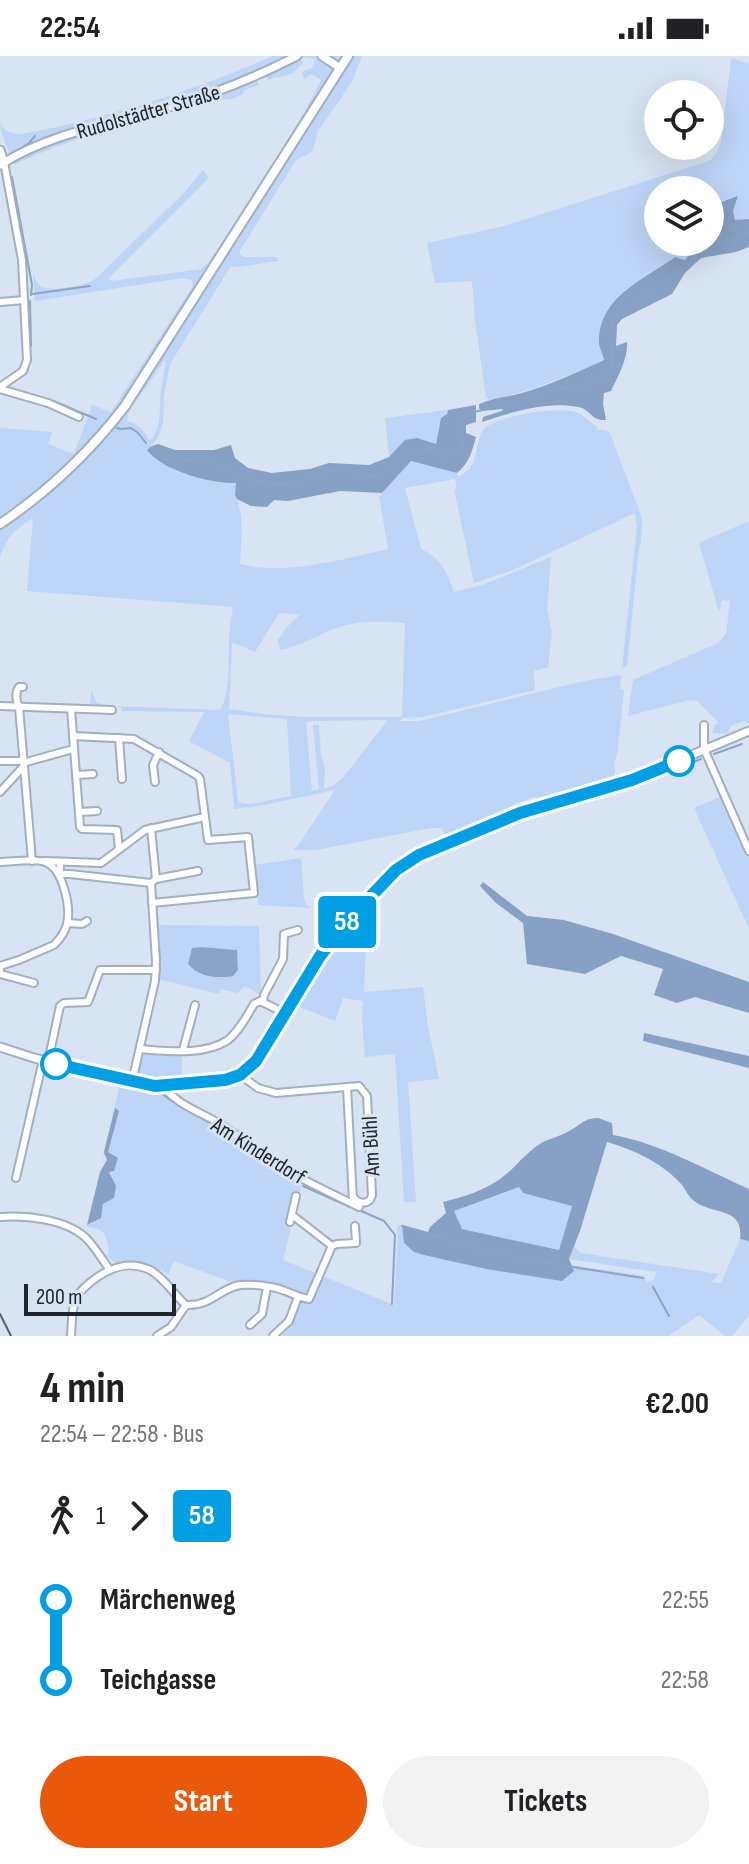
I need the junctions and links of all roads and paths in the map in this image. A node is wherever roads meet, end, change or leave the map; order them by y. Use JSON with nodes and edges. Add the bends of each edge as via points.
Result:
{"nodes":[{"id":1,"x":297,"y":56,"type":"edge"},
{"id":2,"x":322,"y":56,"type":"edge"},
{"id":3,"x":348,"y":56,"type":"edge"},
{"id":4,"x":340,"y":68,"type":"junction"},
{"id":5,"x":0,"y":150,"type":"edge"},
{"id":6,"x":2,"y":164,"type":"edge"},
{"id":7,"x":24,"y":300,"type":"junction"},
{"id":8,"x":0,"y":302,"type":"edge"},
{"id":9,"x":0,"y":388,"type":"edge"},
{"id":10,"x":79,"y":417,"type":"dead end"},
{"id":11,"x":0,"y":524,"type":"edge"},
{"id":12,"x":23,"y":687,"type":"dead end"},
{"id":13,"x":0,"y":706,"type":"edge"},
{"id":14,"x":19,"y":707,"type":"junction"},
{"id":15,"x":71,"y":709,"type":"junction"},
{"id":16,"x":112,"y":710,"type":"dead end"},
{"id":17,"x":704,"y":725,"type":"dead end"},
{"id":18,"x":749,"y":731,"type":"edge"},
{"id":19,"x":73,"y":736,"type":"junction"},
{"id":20,"x":119,"y":738,"type":"junction"},
{"id":21,"x":73,"y":749,"type":"junction"},
{"id":22,"x":704,"y":749,"type":"junction"},
{"id":23,"x":159,"y":752,"type":"junction"},
{"id":24,"x":0,"y":761,"type":"edge"},
{"id":25,"x":23,"y":763,"type":"junction"},
{"id":26,"x":93,"y":774,"type":"dead end"},
{"id":27,"x":76,"y":775,"type":"junction"},
{"id":28,"x":122,"y":779,"type":"dead end"},
{"id":29,"x":155,"y":782,"type":"dead end"},
{"id":30,"x":0,"y":792,"type":"edge"},
{"id":31,"x":97,"y":811,"type":"dead end"},
{"id":32,"x":79,"y":812,"type":"junction"},
{"id":33,"x":205,"y":817,"type":"junction"},
{"id":34,"x":748,"y":824,"type":"edge"},
{"id":35,"x":151,"y":828,"type":"junction"},
{"id":36,"x":739,"y":830,"type":"junction"},
{"id":37,"x":119,"y":849,"type":"junction"},
{"id":38,"x":749,"y":851,"type":"edge"},
{"id":39,"x":32,"y":861,"type":"junction"},
{"id":40,"x":44,"y":861,"type":"junction"},
{"id":41,"x":0,"y":862,"type":"edge"},
{"id":42,"x":60,"y":862,"type":"junction"},
{"id":43,"x":198,"y":871,"type":"dead end"},
{"id":44,"x":60,"y":874,"type":"junction"},
{"id":45,"x":154,"y":881,"type":"junction"},
{"id":46,"x":152,"y":903,"type":"junction"},
{"id":47,"x":87,"y":921,"type":"dead end"},
{"id":48,"x":68,"y":923,"type":"junction"},
{"id":49,"x":298,"y":930,"type":"dead end"},
{"id":50,"x":156,"y":970,"type":"junction"},
{"id":51,"x":34,"y":983,"type":"dead end"},
{"id":52,"x":263,"y":1001,"type":"junction"},
{"id":53,"x":195,"y":1005,"type":"dead end"},
{"id":54,"x":285,"y":1013,"type":"junction"},
{"id":55,"x":0,"y":1047,"type":"edge"},
{"id":56,"x":140,"y":1049,"type":"junction"},
{"id":57,"x":183,"y":1050,"type":"junction"},
{"id":58,"x":45,"y":1061,"type":"junction"},
{"id":59,"x":240,"y":1075,"type":"junction"},
{"id":60,"x":132,"y":1082,"type":"junction"},
{"id":61,"x":163,"y":1086,"type":"junction"},
{"id":62,"x":347,"y":1087,"type":"junction"},
{"id":63,"x":16,"y":1178,"type":"dead end"},
{"id":64,"x":296,"y":1196,"type":"dead end"},
{"id":65,"x":355,"y":1202,"type":"junction"},
{"id":66,"x":0,"y":1217,"type":"edge"},
{"id":67,"x":355,"y":1226,"type":"dead end"},
{"id":68,"x":332,"y":1246,"type":"junction"},
{"id":69,"x":109,"y":1269,"type":"junction"},
{"id":70,"x":267,"y":1287,"type":"junction"},
{"id":71,"x":298,"y":1297,"type":"junction"},
{"id":72,"x":186,"y":1305,"type":"junction"},
{"id":73,"x":250,"y":1325,"type":"dead end"},
{"id":74,"x":171,"y":1327,"type":"junction"},
{"id":75,"x":71,"y":1336,"type":"edge"},
{"id":76,"x":157,"y":1336,"type":"edge"},
{"id":77,"x":177,"y":1336,"type":"edge"},
{"id":78,"x":273,"y":1336,"type":"edge"}],
"edges":[{"from":1,"to":6,"type":"street","name":"Rudolstädter Straße","via":[[211,94],[56,138]]},
{"from":2,"to":4,"type":"street"},
{"from":3,"to":4,"type":"main road"},
{"from":4,"to":11,"type":"main road","via":[[125,406],[79,461]]},
{"from":5,"to":6,"type":"street"},
{"from":6,"to":7,"type":"street","via":[[22,260]]},
{"from":7,"to":8,"type":"street"},
{"from":7,"to":9,"type":"street","via":[[25,366]]},
{"from":9,"to":10,"type":"street"},
{"from":12,"to":14,"type":"street","via":[[17,689]]},
{"from":13,"to":14,"type":"street"},
{"from":14,"to":15,"type":"street"},
{"from":14,"to":25,"type":"street"},
{"from":15,"to":16,"type":"street"},
{"from":15,"to":19,"type":"street"},
{"from":17,"to":22,"type":"street"},
{"from":18,"to":22,"type":"street"},
{"from":19,"to":20,"type":"street"},
{"from":19,"to":21,"type":"street"},
{"from":20,"to":23,"type":"street","via":[[134,739]]},
{"from":20,"to":28,"type":"street"},
{"from":21,"to":25,"type":"street"},
{"from":21,"to":27,"type":"street"},
{"from":22,"to":36,"type":"street"},
{"from":22,"to":54,"type":"street","via":[[632,780],[520,813],[419,855],[396,870],[350,918]]},
{"from":23,"to":29,"type":"street","via":[[153,765]]},
{"from":23,"to":33,"type":"street","via":[[198,776]]},
{"from":24,"to":25,"type":"street"},
{"from":25,"to":30,"type":"street"},
{"from":25,"to":39,"type":"street"},
{"from":26,"to":27,"type":"street"},
{"from":27,"to":32,"type":"street"},
{"from":31,"to":32,"type":"street"},
{"from":32,"to":37,"type":"street","via":[[81,829],[117,830]]},
{"from":33,"to":35,"type":"street"},
{"from":33,"to":46,"type":"street","via":[[208,840],[248,836],[254,893]]},
{"from":34,"to":36,"type":"street"},
{"from":35,"to":37,"type":"street"},
{"from":35,"to":45,"type":"street"},
{"from":36,"to":38,"type":"street"},
{"from":37,"to":42,"type":"street","via":[[101,863]]},
{"from":39,"to":40,"type":"street"},
{"from":39,"to":41,"type":"street"},
{"from":40,"to":42,"type":"street"},
{"from":40,"to":44,"type":"street"},
{"from":42,"to":44,"type":"street"},
{"from":43,"to":45,"type":"street"},
{"from":44,"to":45,"type":"street"},
{"from":44,"to":48,"type":"street"},
{"from":45,"to":46,"type":"street"},
{"from":46,"to":50,"type":"street"},
{"from":47,"to":48,"type":"street"},
{"from":48,"to":51,"type":"street","via":[[54,945],[0,966],[0,974]]},
{"from":49,"to":52,"type":"street","via":[[284,934],[283,959]]},
{"from":50,"to":56,"type":"street"},
{"from":50,"to":58,"type":"street","via":[[100,970],[88,1002],[60,1006]]},
{"from":52,"to":54,"type":"street"},
{"from":52,"to":57,"type":"street","via":[[254,1004],[226,1040]]},
{"from":53,"to":57,"type":"street"},
{"from":54,"to":59,"type":"street","via":[[256,1061]]},
{"from":55,"to":58,"type":"street"},
{"from":56,"to":57,"type":"street"},
{"from":56,"to":60,"type":"street"},
{"from":58,"to":60,"type":"street"},
{"from":58,"to":63,"type":"street"},
{"from":59,"to":61,"type":"street"},
{"from":59,"to":62,"type":"street","name":"Am Bühl","via":[[272,1093]]},
{"from":60,"to":61,"type":"street"},
{"from":61,"to":65,"type":"street","name":"Am Kinderdorf","via":[[282,1167]]},
{"from":62,"to":65,"type":"street","name":"Am Bühl"},
{"from":62,"to":65,"type":"street","name":"Am Bühl","via":[[359,1086],[367,1096],[372,1195],[368,1202]]},
{"from":64,"to":68,"type":"street","via":[[291,1219]]},
{"from":66,"to":69,"type":"street","via":[[27,1216],[81,1234]]},
{"from":67,"to":68,"type":"street","via":[[356,1243]]},
{"from":68,"to":71,"type":"street","via":[[309,1299]]},
{"from":69,"to":72,"type":"street","via":[[129,1265],[152,1271]]},
{"from":69,"to":75,"type":"street","via":[[80,1291],[71,1315]]},
{"from":70,"to":71,"type":"street"},
{"from":70,"to":72,"type":"street","via":[[237,1286],[206,1303]]},
{"from":70,"to":73,"type":"street","via":[[262,1314]]},
{"from":71,"to":78,"type":"street","via":[[289,1321]]},
{"from":72,"to":74,"type":"street"},
{"from":74,"to":76,"type":"street"},
{"from":74,"to":77,"type":"street"}]}
